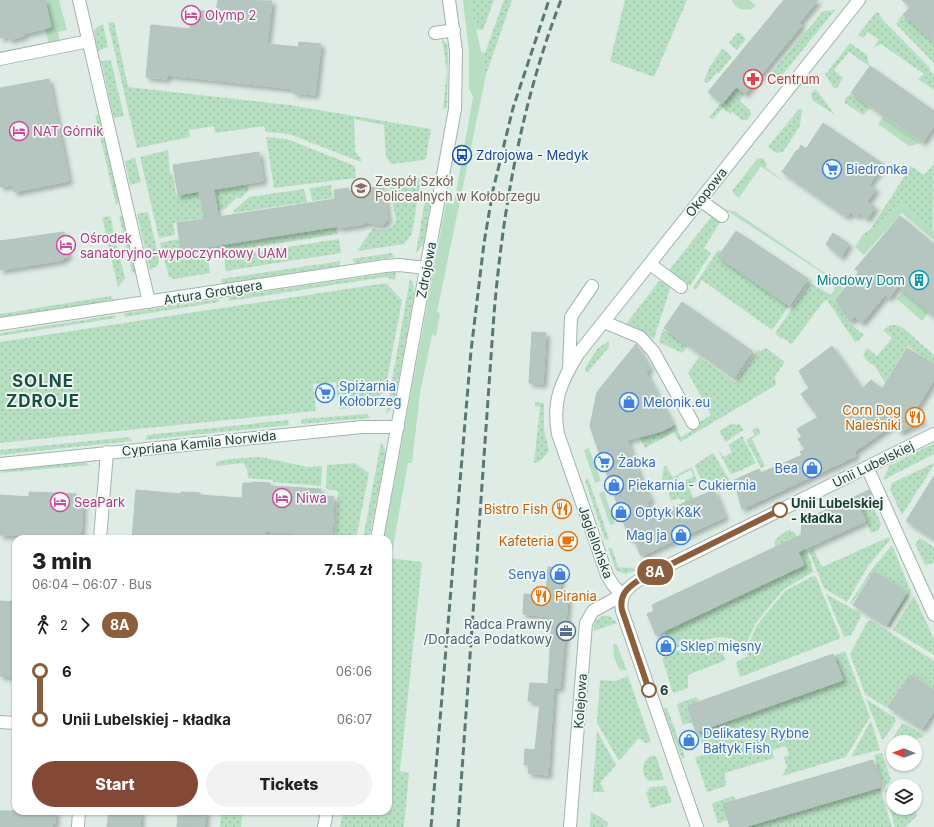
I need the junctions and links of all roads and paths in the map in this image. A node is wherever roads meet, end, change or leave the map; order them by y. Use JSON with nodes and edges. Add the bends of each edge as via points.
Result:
{"nodes":[{"id":1,"x":79,"y":0,"type":"edge"},
{"id":2,"x":449,"y":0,"type":"edge"},
{"id":3,"x":859,"y":0,"type":"edge"},
{"id":4,"x":454,"y":30,"type":"junction"},
{"id":5,"x":435,"y":33,"type":"dead end"},
{"id":6,"x":89,"y":41,"type":"junction"},
{"id":7,"x":0,"y":59,"type":"edge"},
{"id":8,"x":700,"y":200,"type":"junction"},
{"id":9,"x":722,"y":216,"type":"dead end"},
{"id":10,"x":650,"y":264,"type":"junction"},
{"id":11,"x":427,"y":268,"type":"junction"},
{"id":12,"x":592,"y":286,"type":"dead end"},
{"id":13,"x":681,"y":287,"type":"dead end"},
{"id":14,"x":149,"y":302,"type":"junction"},
{"id":15,"x":604,"y":322,"type":"junction"},
{"id":16,"x":0,"y":324,"type":"edge"},
{"id":17,"x":569,"y":369,"type":"junction"},
{"id":18,"x":560,"y":389,"type":"joint"},
{"id":19,"x":693,"y":423,"type":"dead end"},
{"id":20,"x":398,"y":427,"type":"junction"},
{"id":21,"x":934,"y":434,"type":"edge"},
{"id":22,"x":107,"y":452,"type":"junction"},
{"id":23,"x":0,"y":464,"type":"edge"},
{"id":24,"x":867,"y":467,"type":"junction"},
{"id":25,"x":100,"y":535,"type":"edge"},
{"id":26,"x":378,"y":535,"type":"edge"},
{"id":27,"x":622,"y":595,"type":"junction"},
{"id":28,"x":934,"y":615,"type":"edge"},
{"id":29,"x":0,"y":722,"type":"edge"},
{"id":30,"x":12,"y":723,"type":"edge"},
{"id":31,"x":79,"y":815,"type":"edge"},
{"id":32,"x":326,"y":815,"type":"edge"},
{"id":33,"x":78,"y":827,"type":"edge"},
{"id":34,"x":324,"y":827,"type":"edge"},
{"id":35,"x":570,"y":827,"type":"edge"},
{"id":36,"x":697,"y":827,"type":"edge"}],
"edges":[{"from":1,"to":6,"type":"street"},
{"from":2,"to":4,"type":"street","name":"Zdrojowa"},
{"from":3,"to":8,"type":"street","name":"Okopowa"},
{"from":4,"to":5,"type":"street"},
{"from":4,"to":11,"type":"street","name":"Zdrojowa","via":[[457,63],[455,109]]},
{"from":6,"to":7,"type":"street"},
{"from":6,"to":14,"type":"street"},
{"from":8,"to":9,"type":"street"},
{"from":8,"to":10,"type":"street","name":"Okopowa"},
{"from":10,"to":13,"type":"street"},
{"from":10,"to":15,"type":"street","name":"Okopowa"},
{"from":11,"to":14,"type":"street","name":"Artura Grottgera","via":[[385,266]]},
{"from":11,"to":20,"type":"street","name":"Zdrojowa"},
{"from":12,"to":17,"type":"street","via":[[571,317]]},
{"from":14,"to":16,"type":"street","name":"Artura Grottgera"},
{"from":15,"to":17,"type":"street","name":"Okopowa"},
{"from":15,"to":19,"type":"street","via":[[640,337],[649,346]]},
{"from":17,"to":18,"type":"street","name":"Okopowa"},
{"from":18,"to":27,"type":"street","name":"Jagiellońska","via":[[556,404],[558,434],[607,575],[612,586]]},
{"from":20,"to":22,"type":"street","name":"Cypriana Kamila Norwida","via":[[362,427]]},
{"from":20,"to":26,"type":"street","name":"Zdrojowa"},
{"from":21,"to":24,"type":"street","name":"Unii Lubelskiej"},
{"from":22,"to":23,"type":"street","name":"Cypriana Kamila Norwida"},
{"from":22,"to":25,"type":"street"},
{"from":24,"to":27,"type":"street","name":"Unii Lubelskiej","via":[[639,580]]},
{"from":24,"to":28,"type":"street"},
{"from":27,"to":35,"type":"street","name":"Kolejowa","via":[[601,605],[589,616],[586,623]]},
{"from":27,"to":36,"type":"street","via":[[623,616]]},
{"from":29,"to":30,"type":"street"},
{"from":31,"to":33,"type":"street"},
{"from":32,"to":34,"type":"street"}]}
